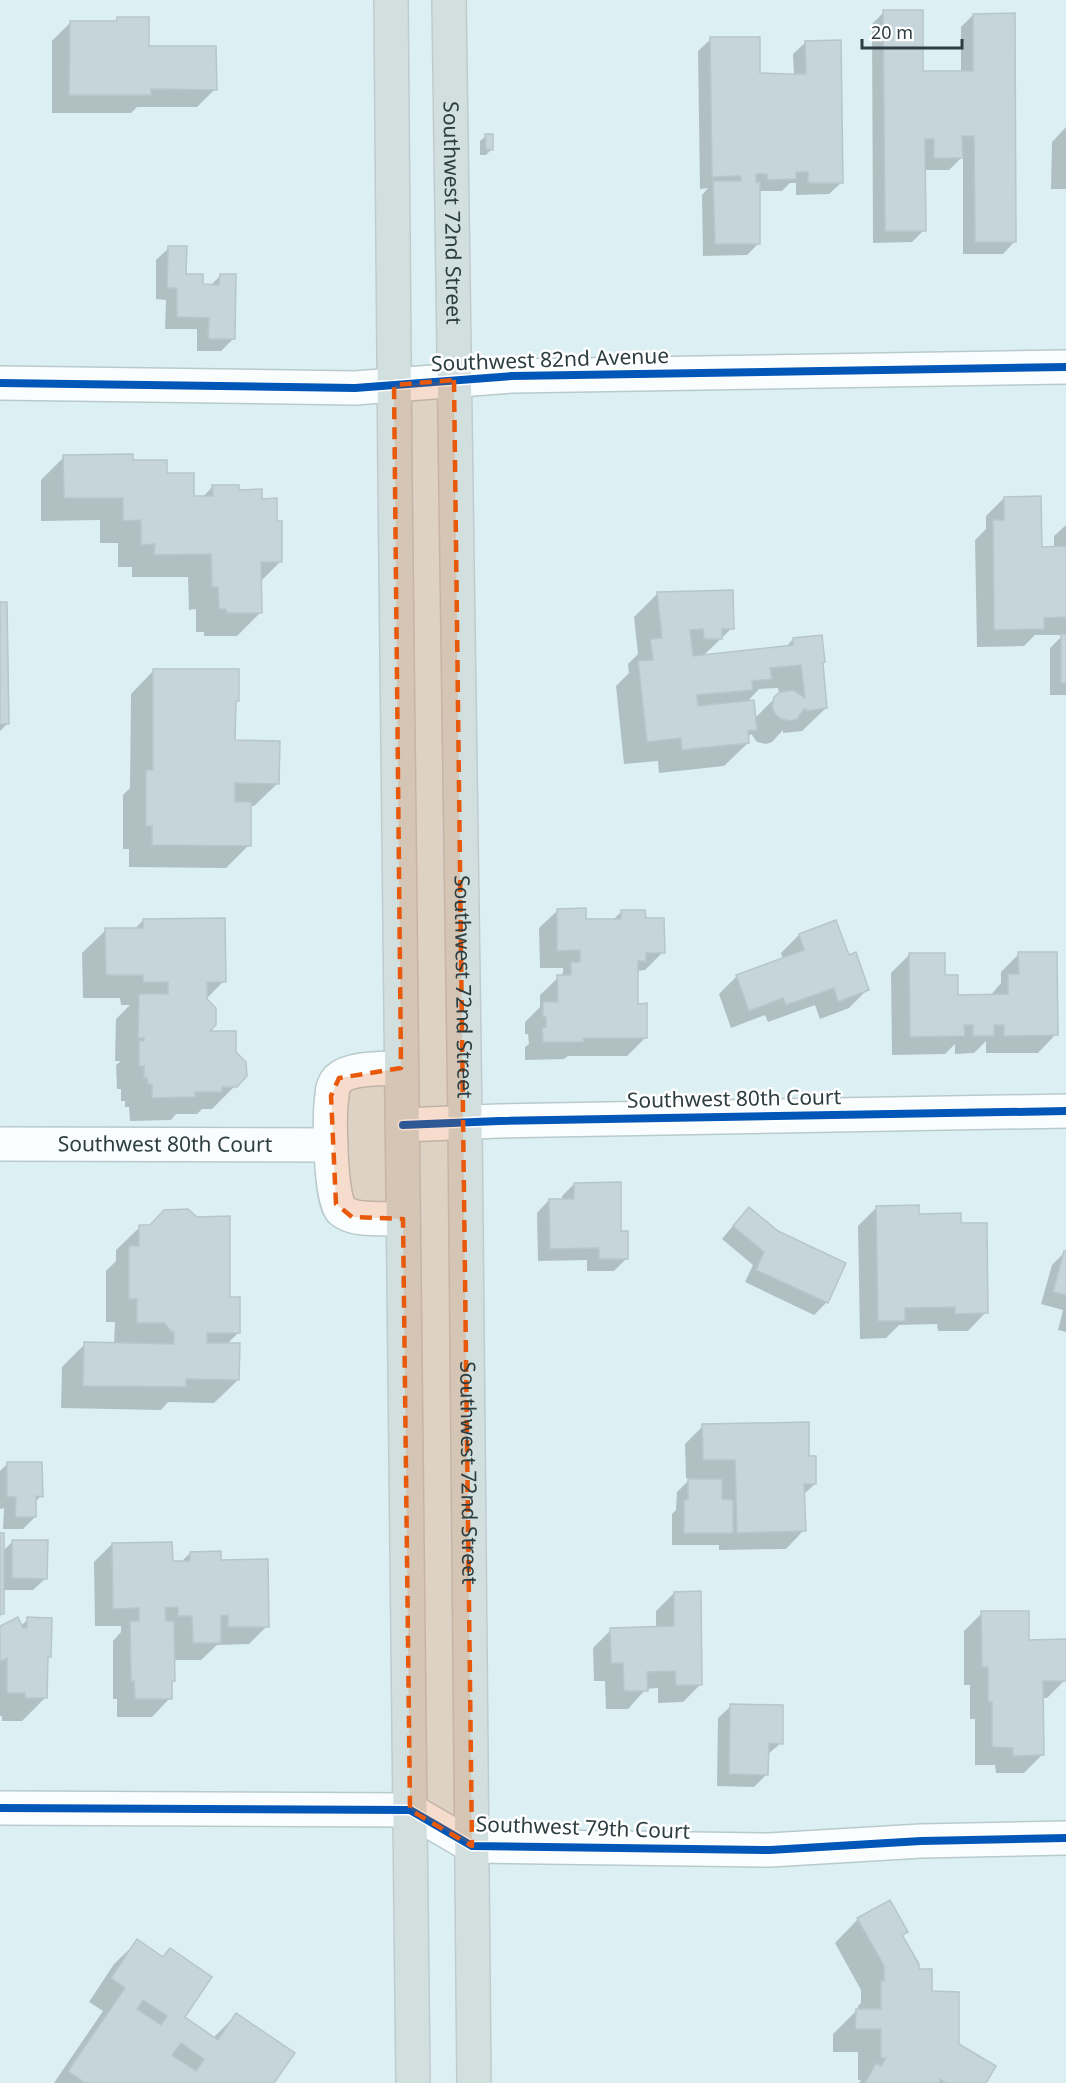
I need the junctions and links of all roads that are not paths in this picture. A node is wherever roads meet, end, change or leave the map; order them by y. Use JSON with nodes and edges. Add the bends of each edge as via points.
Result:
{"nodes":[{"id":1,"x":391,"y":0,"type":"edge"},
{"id":2,"x":449,"y":0,"type":"edge"},
{"id":3,"x":1066,"y":368,"type":"edge"},
{"id":4,"x":454,"y":380,"type":"junction"},
{"id":5,"x":0,"y":383,"type":"edge"},
{"id":6,"x":394,"y":385,"type":"junction"},
{"id":7,"x":401,"y":1068,"type":"junction"},
{"id":8,"x":1066,"y":1111,"type":"edge"},
{"id":9,"x":465,"y":1121,"type":"junction"},
{"id":10,"x":403,"y":1125,"type":"junction"},
{"id":11,"x":0,"y":1144,"type":"edge"},
{"id":12,"x":332,"y":1145,"type":"junction"},
{"id":13,"x":403,"y":1219,"type":"junction"},
{"id":14,"x":0,"y":1808,"type":"edge"},
{"id":15,"x":410,"y":1810,"type":"junction"},
{"id":16,"x":1066,"y":1838,"type":"edge"},
{"id":17,"x":472,"y":1846,"type":"junction"},
{"id":18,"x":413,"y":2083,"type":"edge"},
{"id":19,"x":474,"y":2083,"type":"edge"}],
"edges":[{"from":1,"to":6,"type":"main road"},
{"from":2,"to":4,"type":"main road","name":"Southwest 72nd Street"},
{"from":3,"to":4,"type":"street","name":"Southwest 82nd Avenue","via":[[504,376]]},
{"from":4,"to":6,"type":"street","name":"Southwest 82nd Avenue"},
{"from":4,"to":9,"type":"main road","name":"Southwest 72nd Street"},
{"from":5,"to":6,"type":"street","name":"Southwest 82nd Avenue","via":[[340,388]]},
{"from":6,"to":7,"type":"main road"},
{"from":7,"to":10,"type":"main road"},
{"from":7,"to":12,"type":"street","via":[[351,1072],[339,1078],[332,1096]]},
{"from":8,"to":9,"type":"street","name":"Southwest 80th Court"},
{"from":9,"to":10,"type":"street","name":"Southwest 80th Court"},
{"from":9,"to":17,"type":"main road","name":"Southwest 72nd Street"},
{"from":10,"to":13,"type":"main road"},
{"from":11,"to":12,"type":"street","name":"Southwest 80th Court"},
{"from":12,"to":13,"type":"street","via":[[334,1193],[342,1211],[352,1217]]},
{"from":13,"to":15,"type":"main road"},
{"from":14,"to":15,"type":"street","name":"Southwest 79th Court"},
{"from":15,"to":17,"type":"street","name":"Southwest 79th Court"},
{"from":15,"to":18,"type":"main road"},
{"from":16,"to":17,"type":"street","name":"Southwest 79th Court","via":[[770,1850]]},
{"from":17,"to":19,"type":"main road","name":"Southwest 72nd Street"}]}
